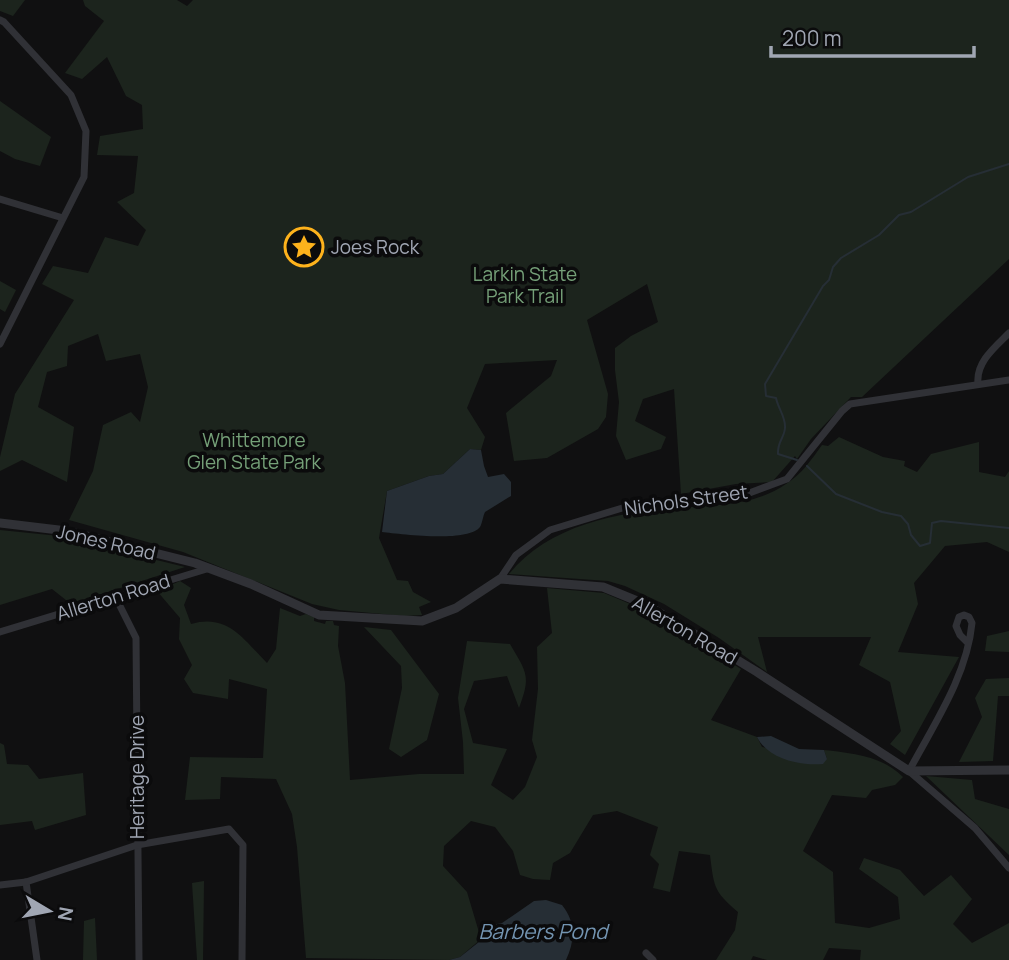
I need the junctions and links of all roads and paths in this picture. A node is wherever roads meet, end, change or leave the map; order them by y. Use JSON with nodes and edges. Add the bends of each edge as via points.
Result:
{"nodes":[{"id":1,"x":0,"y":20,"type":"edge"},
{"id":2,"x":0,"y":199,"type":"edge"},
{"id":3,"x":62,"y":218,"type":"junction"},
{"id":4,"x":1009,"y":333,"type":"edge"},
{"id":5,"x":0,"y":344,"type":"edge"},
{"id":6,"x":1009,"y":380,"type":"edge"},
{"id":7,"x":978,"y":383,"type":"junction"},
{"id":8,"x":0,"y":523,"type":"edge"},
{"id":9,"x":210,"y":568,"type":"junction"},
{"id":10,"x":500,"y":579,"type":"junction"},
{"id":11,"x":116,"y":598,"type":"junction"},
{"id":12,"x":0,"y":632,"type":"edge"},
{"id":13,"x":967,"y":642,"type":"dead end"},
{"id":14,"x":1009,"y":770,"type":"edge"},
{"id":15,"x":909,"y":771,"type":"junction"},
{"id":16,"x":137,"y":845,"type":"junction"},
{"id":17,"x":1009,"y":869,"type":"edge"},
{"id":18,"x":26,"y":882,"type":"junction"},
{"id":19,"x":0,"y":886,"type":"edge"},
{"id":20,"x":646,"y":953,"type":"dead end"},
{"id":21,"x":37,"y":960,"type":"edge"},
{"id":22,"x":139,"y":960,"type":"edge"},
{"id":23,"x":242,"y":960,"type":"edge"},
{"id":24,"x":653,"y":960,"type":"edge"}],
"edges":[{"from":1,"to":3,"type":"street","via":[[71,95],[86,131],[84,177]]},
{"from":2,"to":3,"type":"street"},
{"from":3,"to":5,"type":"street"},
{"from":4,"to":7,"type":"street","via":[[985,357]]},
{"from":6,"to":7,"type":"street"},
{"from":7,"to":10,"type":"street","name":"Nichols Street","via":[[859,402],[842,411],[787,479],[744,495],[629,506],[550,530],[516,555]]},
{"from":8,"to":9,"type":"street","name":"Jones Road","via":[[67,531]]},
{"from":9,"to":10,"type":"street","via":[[319,615],[422,621],[456,608]]},
{"from":9,"to":11,"type":"street","name":"Allerton Road"},
{"from":10,"to":15,"type":"street","name":"Allerton Road","via":[[603,587],[647,605]]},
{"from":11,"to":12,"type":"street","name":"Allerton Road"},
{"from":11,"to":16,"type":"street","name":"Heritage Drive","via":[[136,638]]},
{"from":13,"to":15,"type":"street","via":[[968,653]]},
{"from":14,"to":15,"type":"street"},
{"from":15,"to":17,"type":"street","via":[[975,828]]},
{"from":16,"to":18,"type":"street"},
{"from":16,"to":22,"type":"street","name":"Heritage Drive"},
{"from":16,"to":23,"type":"street","via":[[229,829],[243,845]]},
{"from":18,"to":19,"type":"street"},
{"from":18,"to":21,"type":"street"},
{"from":20,"to":24,"type":"street"}]}
